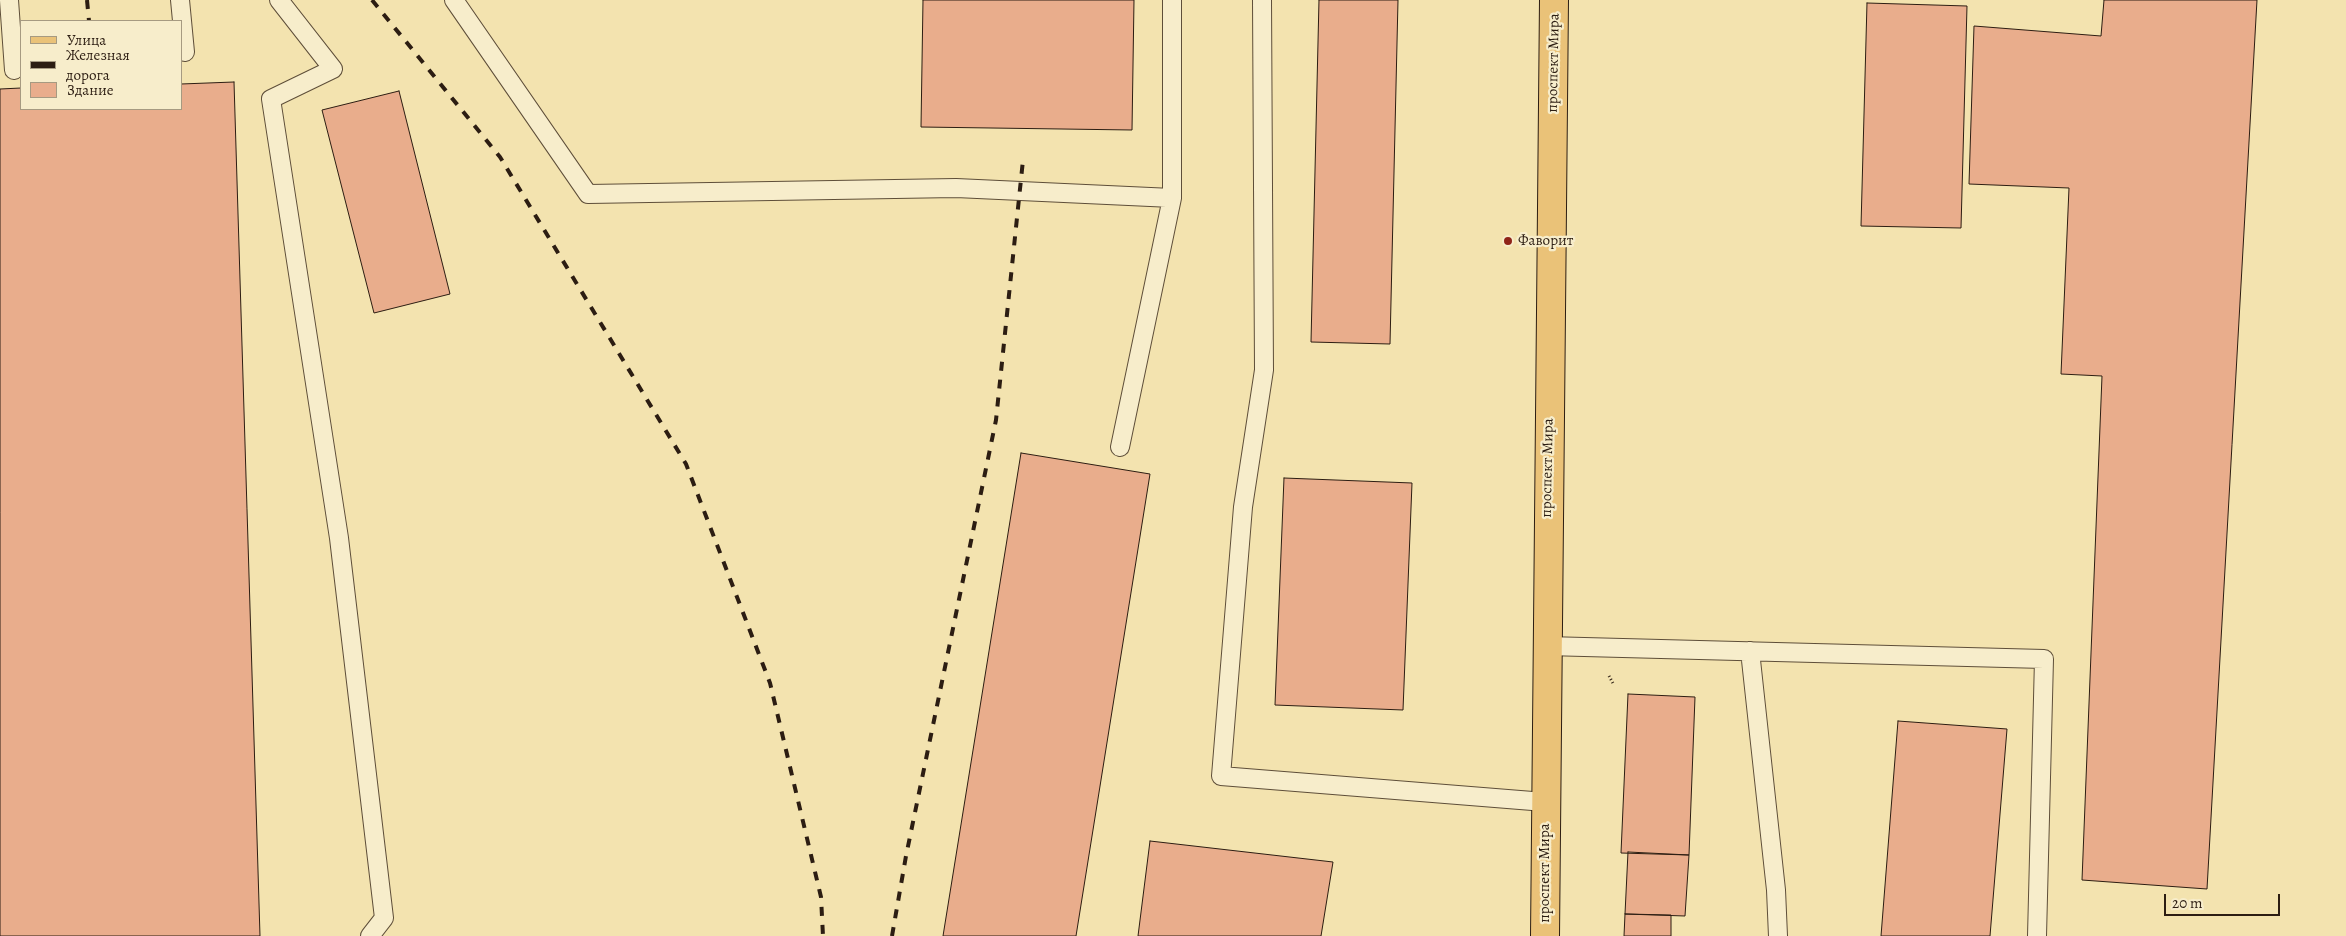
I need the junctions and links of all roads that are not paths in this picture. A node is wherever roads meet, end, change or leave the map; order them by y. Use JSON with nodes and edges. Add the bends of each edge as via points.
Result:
{"nodes":[{"id":1,"x":9,"y":0,"type":"edge"},
{"id":2,"x":180,"y":0,"type":"edge"},
{"id":3,"x":279,"y":0,"type":"edge"},
{"id":4,"x":454,"y":0,"type":"edge"},
{"id":5,"x":1172,"y":0,"type":"edge"},
{"id":6,"x":1262,"y":0,"type":"edge"},
{"id":7,"x":1554,"y":0,"type":"edge"},
{"id":8,"x":182,"y":20,"type":"edge"},
{"id":9,"x":182,"y":21,"type":"edge"},
{"id":10,"x":185,"y":52,"type":"dead end"},
{"id":11,"x":14,"y":70,"type":"dead end"},
{"id":12,"x":1172,"y":198,"type":"junction"},
{"id":13,"x":1120,"y":447,"type":"dead end"},
{"id":14,"x":1546,"y":646,"type":"junction"},
{"id":15,"x":1750,"y":651,"type":"junction"},
{"id":16,"x":1545,"y":802,"type":"junction"},
{"id":17,"x":370,"y":936,"type":"edge"},
{"id":18,"x":1545,"y":936,"type":"edge"},
{"id":19,"x":1778,"y":936,"type":"edge"},
{"id":20,"x":2037,"y":936,"type":"edge"}],
"edges":[{"from":1,"to":11,"type":"lane"},
{"from":2,"to":8,"type":"lane"},
{"from":3,"to":17,"type":"lane","via":[[333,68],[271,99],[339,538],[381,889],[384,918]]},
{"from":4,"to":12,"type":"lane","via":[[588,194],[956,188]]},
{"from":5,"to":12,"type":"lane"},
{"from":6,"to":16,"type":"lane","via":[[1264,370],[1243,506],[1221,776]]},
{"from":7,"to":14,"type":"main road","name":"проспект Мира"},
{"from":9,"to":10,"type":"lane"},
{"from":12,"to":13,"type":"lane"},
{"from":14,"to":15,"type":"lane"},
{"from":14,"to":16,"type":"main road","name":"проспект Мира"},
{"from":15,"to":19,"type":"lane","via":[[1776,890]]},
{"from":15,"to":20,"type":"lane","via":[[2044,658]]},
{"from":16,"to":18,"type":"main road","name":"проспект Мира"}]}
